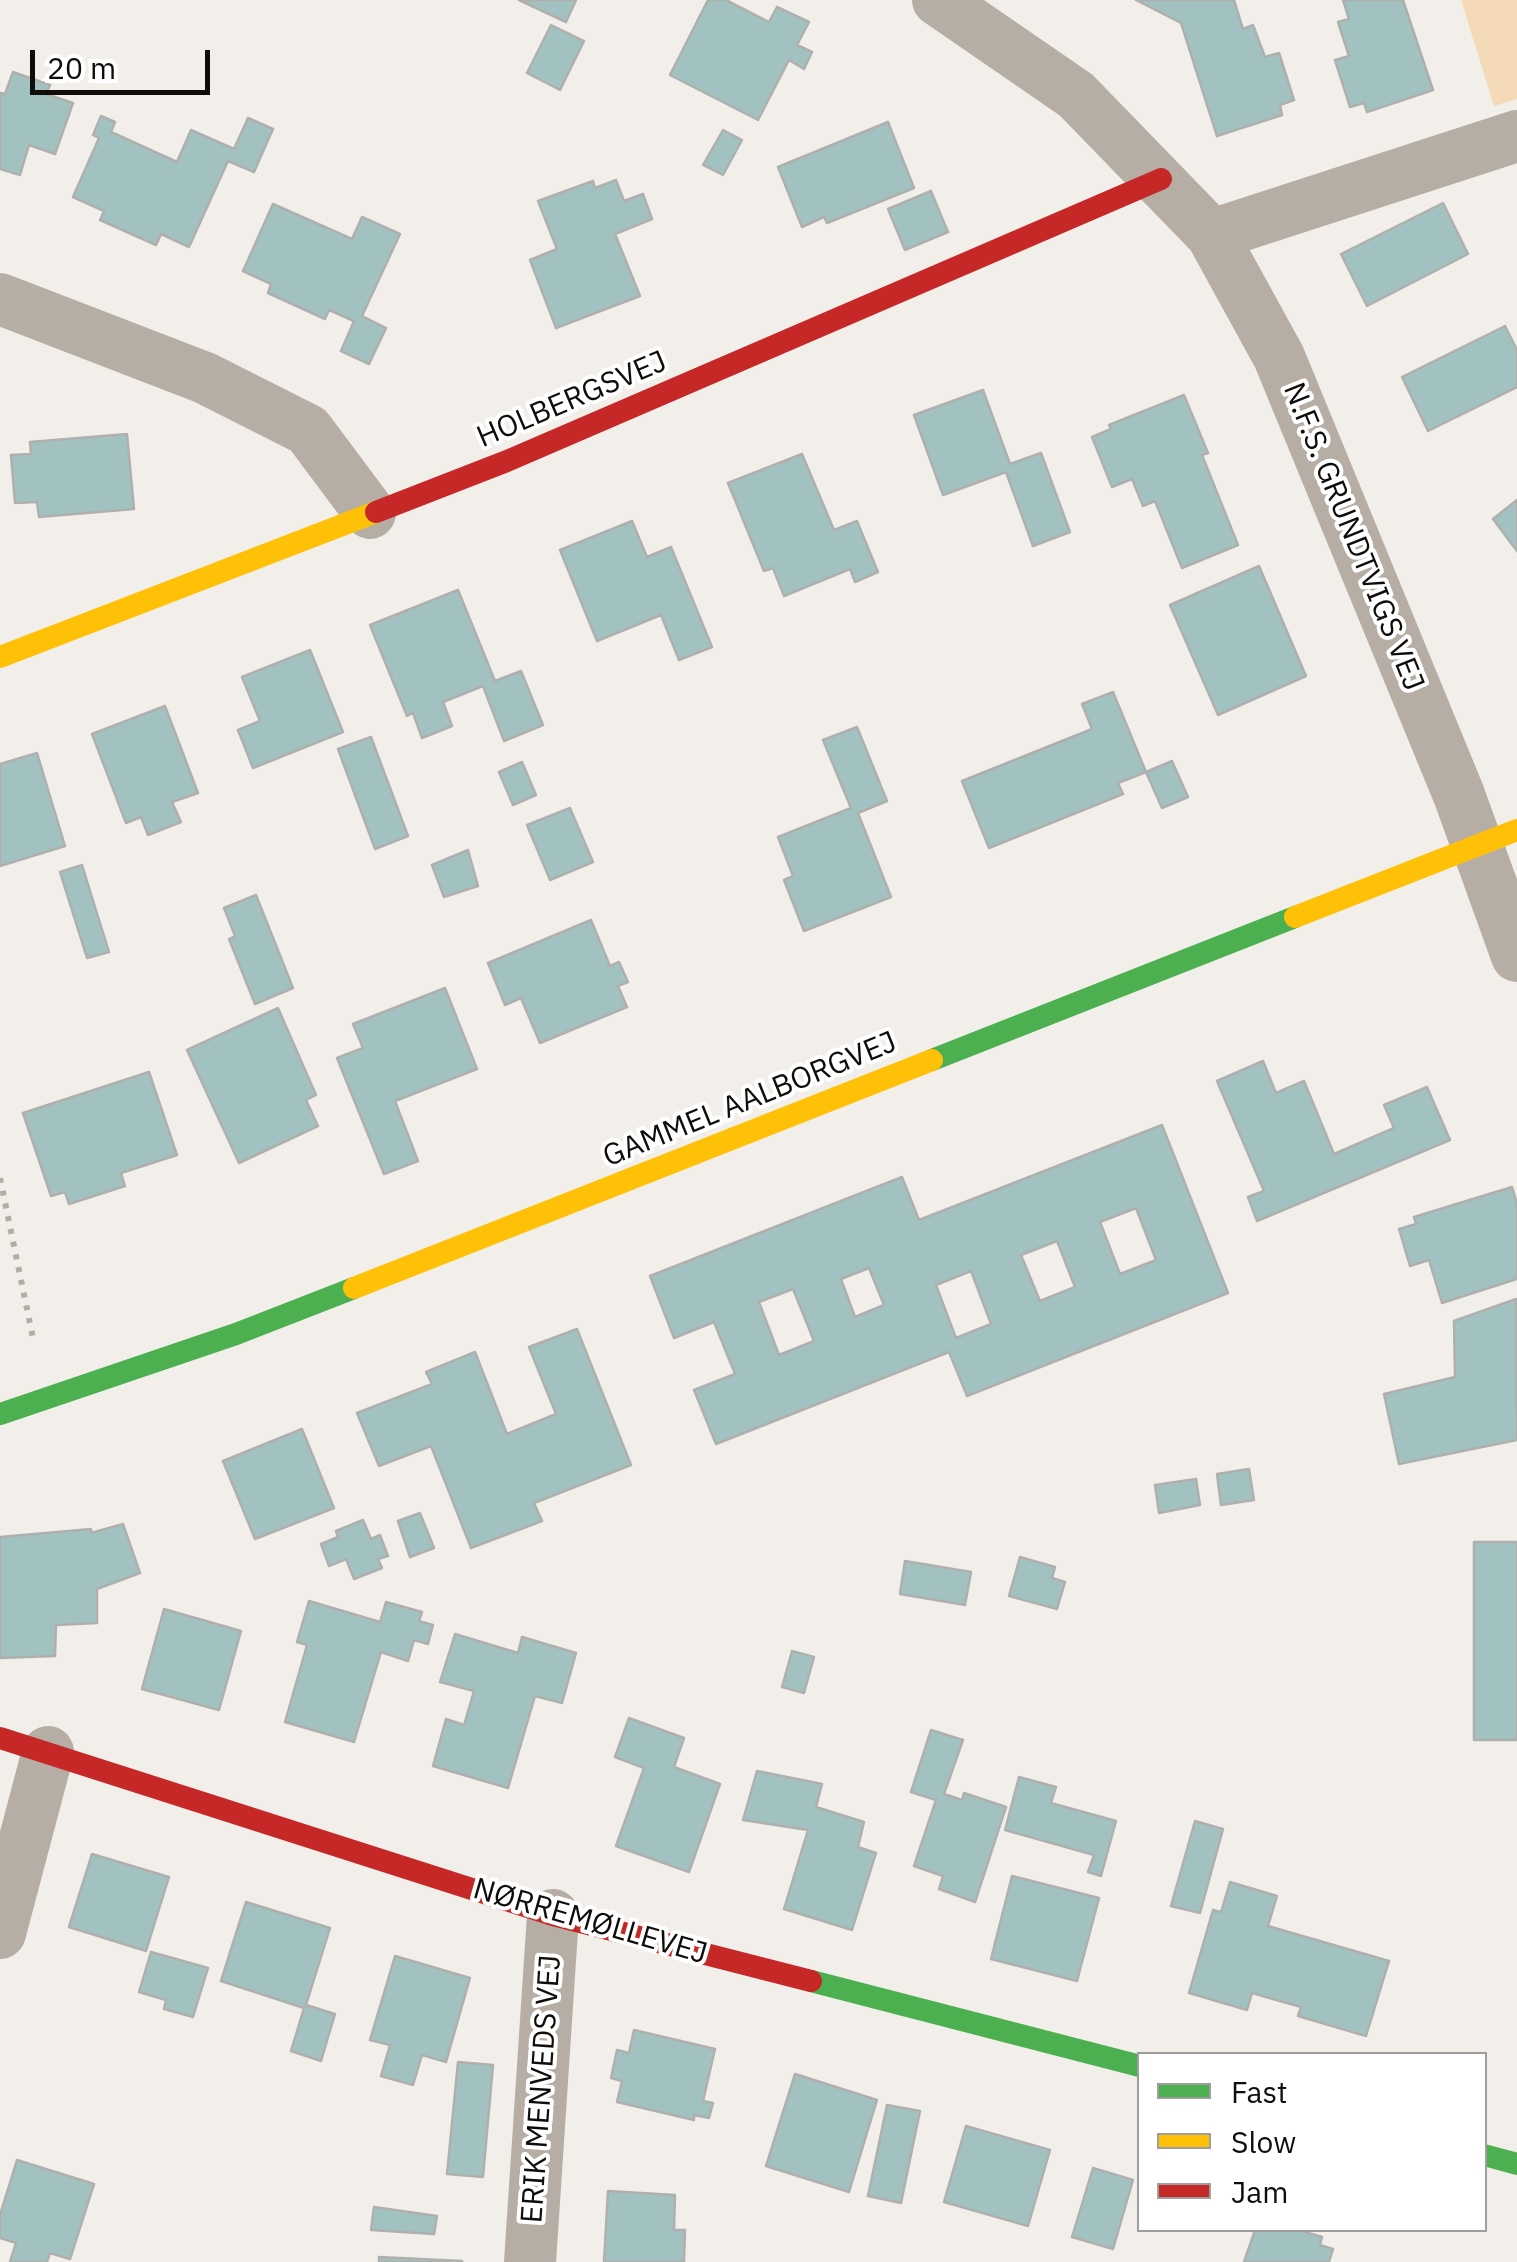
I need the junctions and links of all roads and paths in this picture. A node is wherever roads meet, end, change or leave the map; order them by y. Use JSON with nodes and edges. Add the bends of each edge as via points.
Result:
{"nodes":[{"id":1,"x":938,"y":0,"type":"edge"},
{"id":2,"x":1517,"y":136,"type":"edge"},
{"id":3,"x":1161,"y":179,"type":"junction"},
{"id":4,"x":1212,"y":235,"type":"junction"},
{"id":5,"x":0,"y":298,"type":"edge"},
{"id":6,"x":370,"y":513,"type":"junction"},
{"id":7,"x":0,"y":657,"type":"edge"},
{"id":8,"x":1496,"y":838,"type":"edge"},
{"id":9,"x":1517,"y":956,"type":"edge"},
{"id":10,"x":0,"y":1178,"type":"edge"},
{"id":11,"x":46,"y":1398,"type":"junction"},
{"id":12,"x":0,"y":1414,"type":"edge"},
{"id":13,"x":24,"y":1745,"type":"edge"},
{"id":14,"x":553,"y":1915,"type":"junction"},
{"id":15,"x":0,"y":1932,"type":"edge"},
{"id":16,"x":1137,"y":2065,"type":"edge"},
{"id":17,"x":1487,"y":2156,"type":"edge"},
{"id":18,"x":1517,"y":2164,"type":"edge"},
{"id":19,"x":530,"y":2262,"type":"edge"}],
"edges":[{"from":1,"to":3,"type":"street","name":"N.F.S. GRUNDTVIGS VEJ","via":[[1076,94]]},
{"from":2,"to":4,"type":"street"},
{"from":3,"to":4,"type":"street","name":"N.F.S. GRUNDTVIGS VEJ"},
{"from":3,"to":6,"type":"street","name":"HOLBERGSVEJ","via":[[507,462]]},
{"from":4,"to":8,"type":"street","name":"N.F.S. GRUNDTVIGS VEJ","via":[[1279,357],[1459,795]]},
{"from":5,"to":6,"type":"street","via":[[206,378],[308,430]]},
{"from":6,"to":7,"type":"street","name":"HOLBERGSVEJ"},
{"from":8,"to":9,"type":"street","name":"N.F.S. GRUNDTVIGS VEJ"},
{"from":8,"to":11,"type":"street","name":"GAMMEL AALBORGVEJ","via":[[236,1334]]},
{"from":10,"to":11,"type":"path"},
{"from":11,"to":12,"type":"street","name":"GAMMEL AALBORGVEJ"},
{"from":13,"to":14,"type":"street","name":"NØRREMØLLEVEJ"},
{"from":13,"to":15,"type":"street","name":"NØRREMØLLEVEJ"},
{"from":14,"to":16,"type":"street","name":"NØRREMØLLEVEJ"},
{"from":14,"to":19,"type":"street","name":"ERIK MENVEDS VEJ"},
{"from":17,"to":18,"type":"street"}]}
